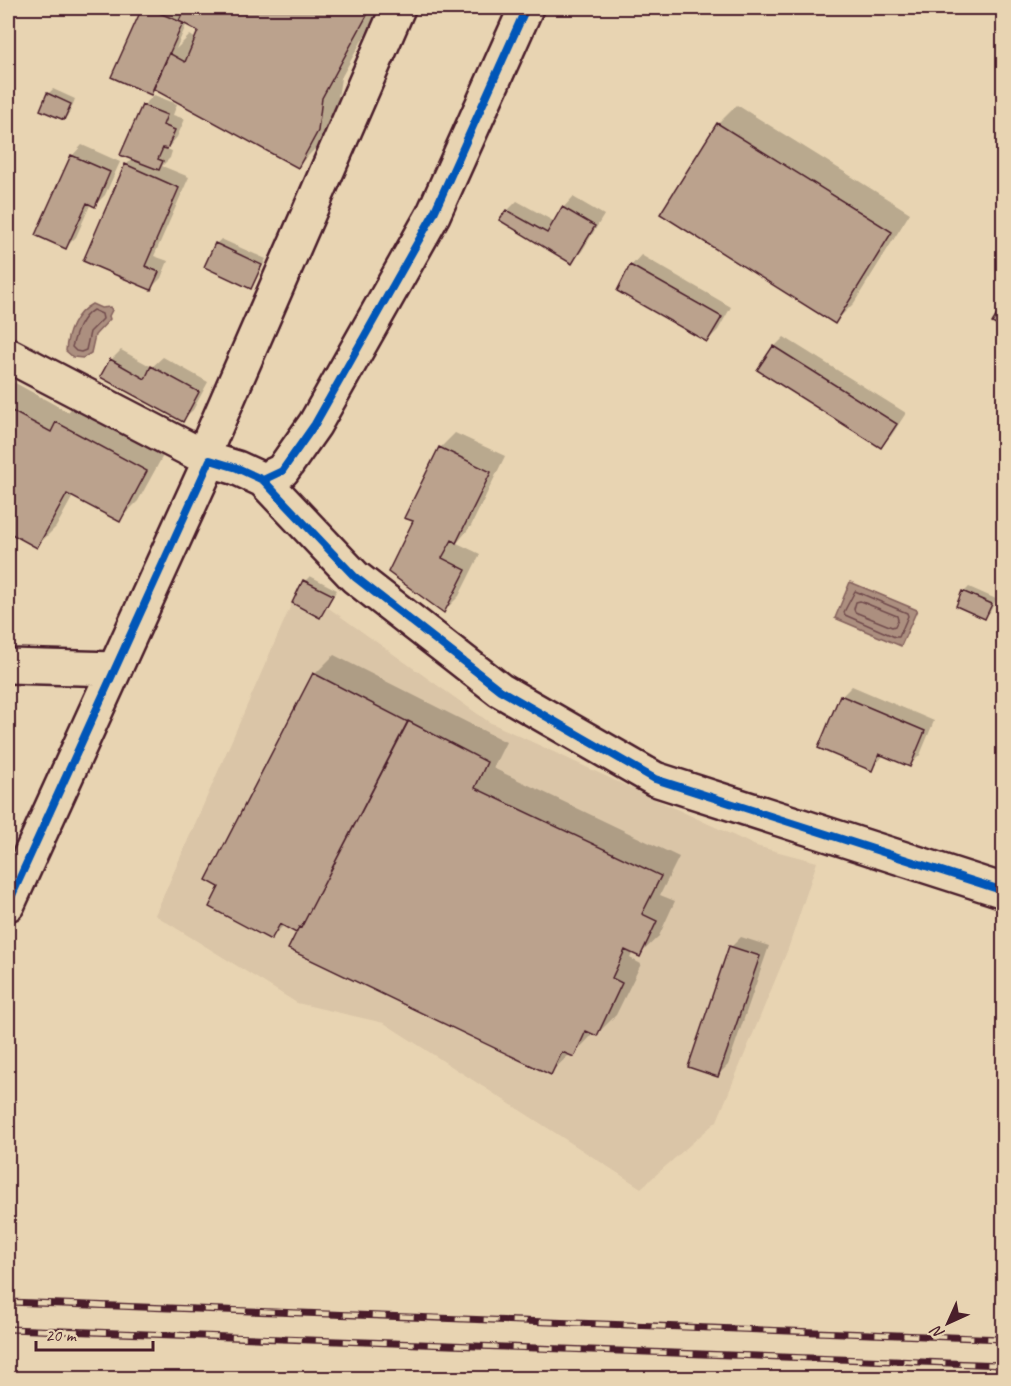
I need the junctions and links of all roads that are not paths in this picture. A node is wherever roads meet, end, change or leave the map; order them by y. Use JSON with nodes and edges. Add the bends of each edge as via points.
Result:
{"nodes":[{"id":1,"x":398,"y":8,"type":"edge"},
{"id":2,"x":526,"y":8,"type":"edge"},
{"id":3,"x":8,"y":355,"type":"edge"},
{"id":4,"x":206,"y":458,"type":"junction"},
{"id":5,"x":263,"y":480,"type":"junction"},
{"id":6,"x":8,"y":666,"type":"edge"},
{"id":7,"x":115,"y":669,"type":"junction"},
{"id":8,"x":1004,"y":891,"type":"edge"},
{"id":9,"x":8,"y":904,"type":"edge"}],
"edges":[{"from":1,"to":4,"type":"street"},
{"from":2,"to":5,"type":"street","via":[[433,214],[315,424],[282,471]]},
{"from":3,"to":4,"type":"street"},
{"from":4,"to":5,"type":"street"},
{"from":4,"to":7,"type":"street"},
{"from":5,"to":8,"type":"street","via":[[355,577],[500,690],[655,779]]},
{"from":6,"to":7,"type":"street"},
{"from":7,"to":9,"type":"street"}]}
